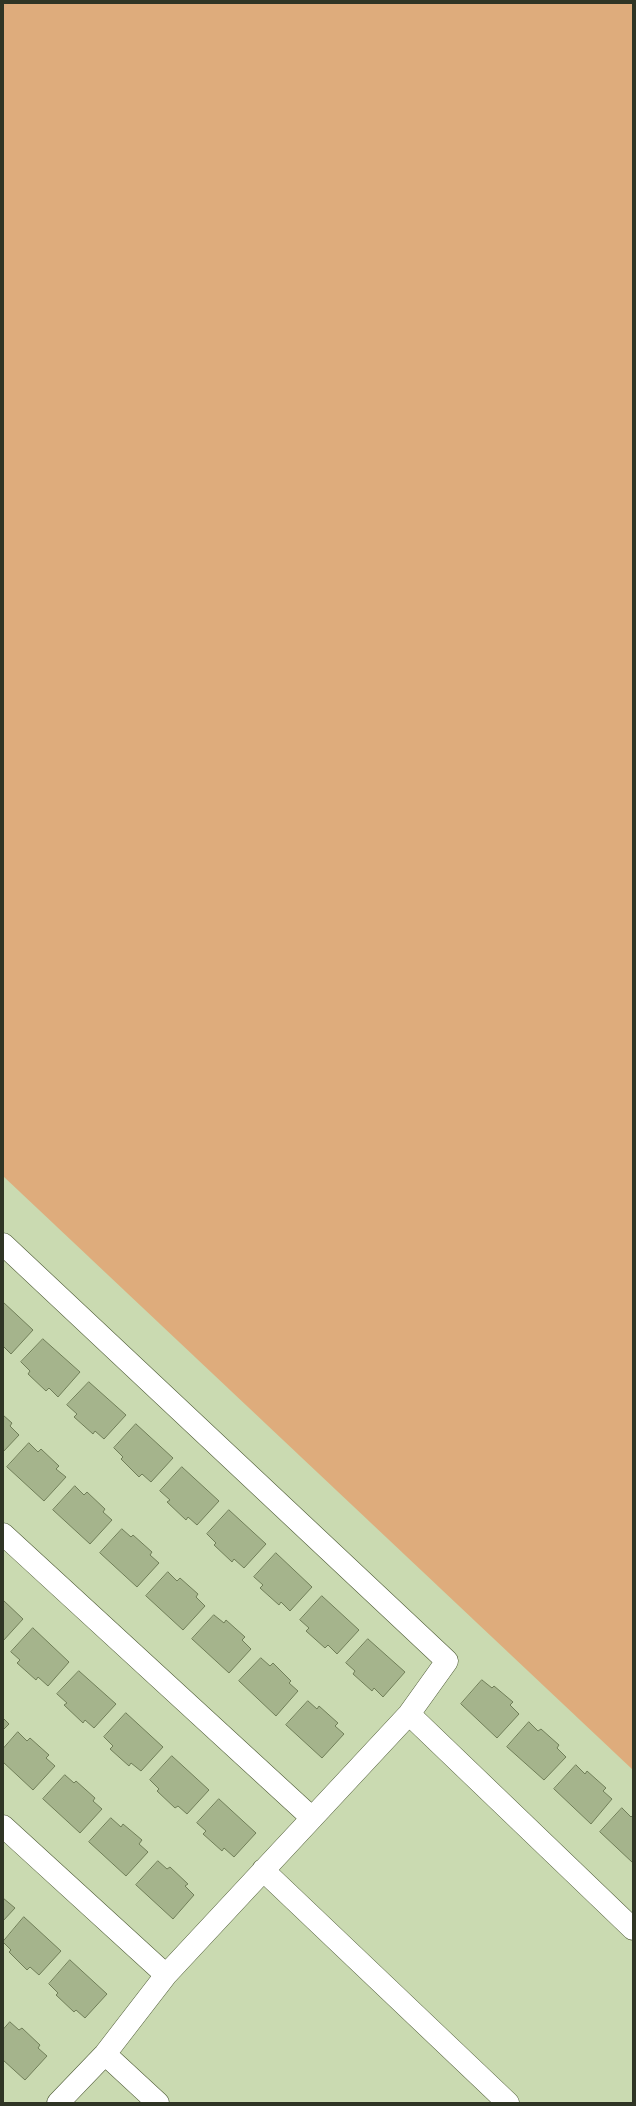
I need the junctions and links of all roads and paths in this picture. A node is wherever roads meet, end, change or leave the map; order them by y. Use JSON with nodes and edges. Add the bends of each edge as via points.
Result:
{"nodes":[{"id":1,"x":3,"y":1244,"type":"edge"},
{"id":2,"x":3,"y":1534,"type":"edge"},
{"id":3,"x":409,"y":1714,"type":"junction"},
{"id":4,"x":312,"y":1818,"type":"junction"},
{"id":5,"x":3,"y":1826,"type":"edge"},
{"id":6,"x":263,"y":1870,"type":"junction"},
{"id":7,"x":633,"y":1929,"type":"edge"},
{"id":8,"x":166,"y":1975,"type":"junction"},
{"id":9,"x":105,"y":2054,"type":"junction"},
{"id":10,"x":58,"y":2103,"type":"edge"},
{"id":11,"x":158,"y":2103,"type":"edge"},
{"id":12,"x":508,"y":2103,"type":"edge"}],
"edges":[{"from":1,"to":3,"type":"street","via":[[447,1661]]},
{"from":2,"to":4,"type":"street"},
{"from":3,"to":4,"type":"street"},
{"from":3,"to":7,"type":"street"},
{"from":4,"to":6,"type":"street"},
{"from":5,"to":8,"type":"street"},
{"from":6,"to":8,"type":"street"},
{"from":6,"to":12,"type":"street"},
{"from":8,"to":9,"type":"street"},
{"from":9,"to":10,"type":"street"},
{"from":9,"to":11,"type":"street"}]}
